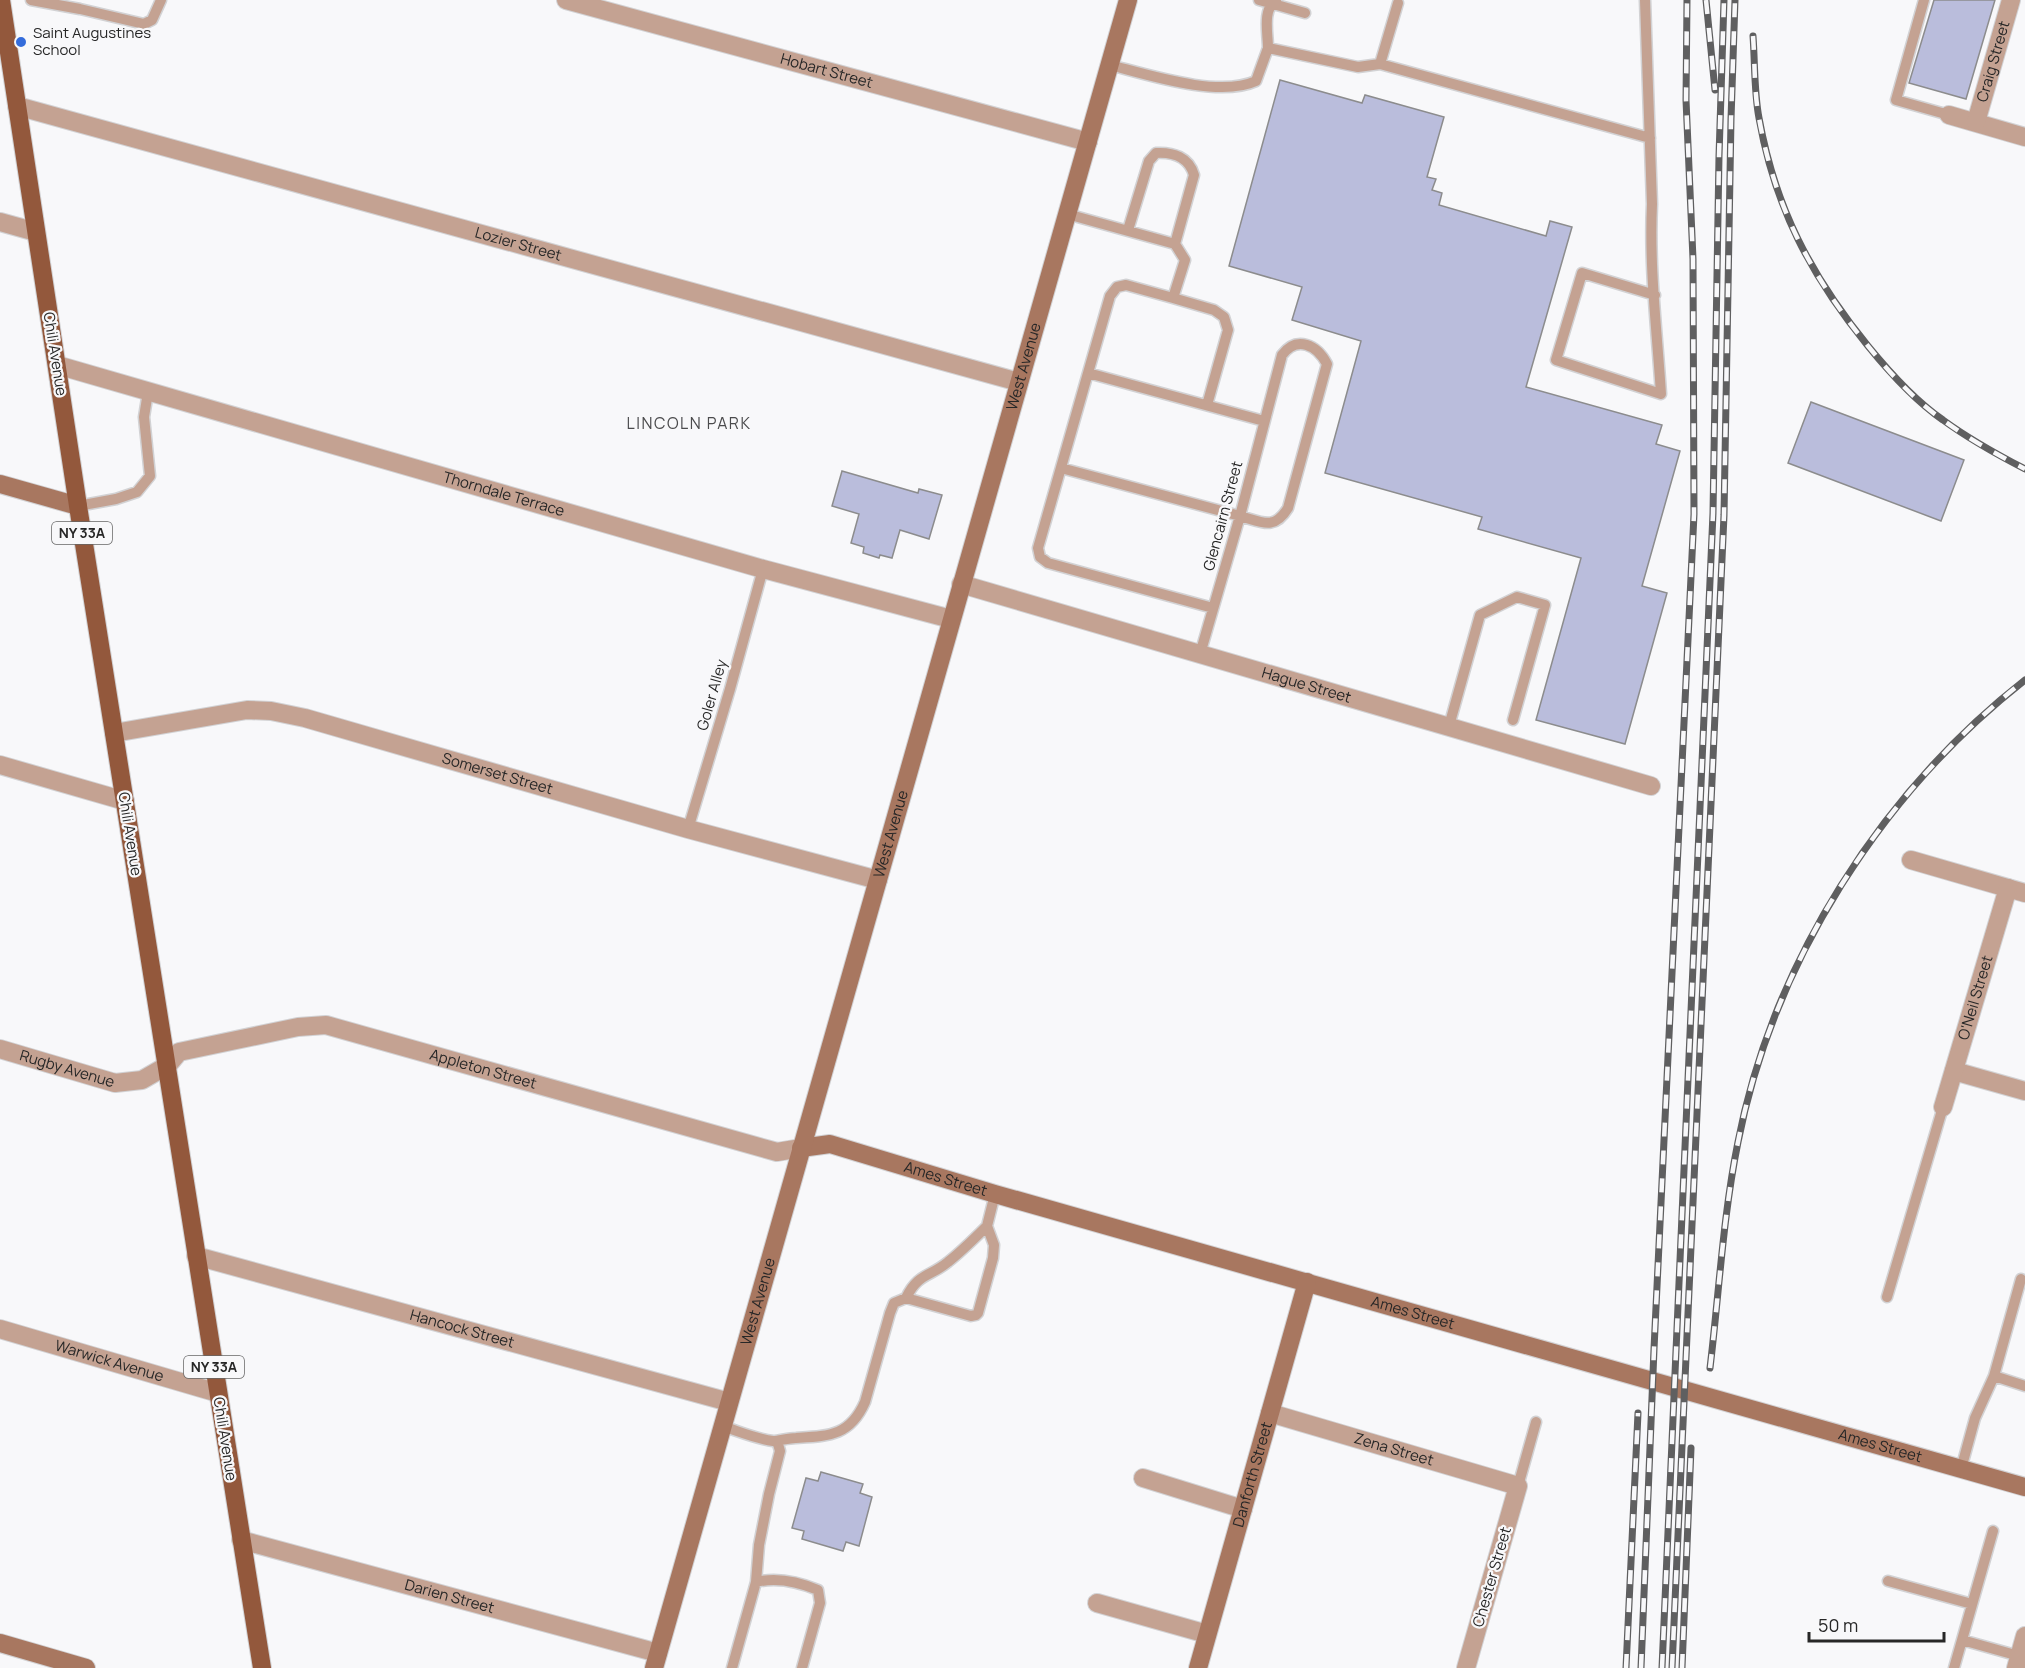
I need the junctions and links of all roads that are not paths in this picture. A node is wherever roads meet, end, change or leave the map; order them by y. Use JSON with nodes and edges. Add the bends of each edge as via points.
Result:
{"nodes":[{"id":1,"x":1,"y":0,"type":"edge"},
{"id":2,"x":30,"y":0,"type":"edge"},
{"id":3,"x":161,"y":0,"type":"edge"},
{"id":4,"x":566,"y":0,"type":"edge"},
{"id":5,"x":1128,"y":0,"type":"edge"},
{"id":6,"x":1258,"y":0,"type":"edge"},
{"id":7,"x":1646,"y":0,"type":"edge"},
{"id":8,"x":1924,"y":0,"type":"edge"},
{"id":9,"x":2011,"y":0,"type":"edge"},
{"id":10,"x":1394,"y":1,"type":"edge"},
{"id":11,"x":1273,"y":2,"type":"edge"},
{"id":12,"x":1305,"y":13,"type":"dead end"},
{"id":13,"x":1268,"y":48,"type":"junction"},
{"id":14,"x":1380,"y":64,"type":"junction"},
{"id":15,"x":1110,"y":65,"type":"junction"},
{"id":16,"x":17,"y":106,"type":"junction"},
{"id":17,"x":1949,"y":115,"type":"joint"},
{"id":18,"x":1976,"y":123,"type":"junction"},
{"id":19,"x":2025,"y":137,"type":"edge"},
{"id":20,"x":1650,"y":138,"type":"junction"},
{"id":21,"x":1088,"y":142,"type":"junction"},
{"id":22,"x":1067,"y":214,"type":"junction"},
{"id":23,"x":0,"y":222,"type":"edge"},
{"id":24,"x":1128,"y":230,"type":"junction"},
{"id":25,"x":36,"y":232,"type":"junction"},
{"id":26,"x":1175,"y":244,"type":"junction"},
{"id":27,"x":1655,"y":295,"type":"junction"},
{"id":28,"x":1173,"y":298,"type":"junction"},
{"id":29,"x":57,"y":365,"type":"junction"},
{"id":30,"x":1088,"y":374,"type":"junction"},
{"id":31,"x":1019,"y":382,"type":"junction"},
{"id":32,"x":148,"y":392,"type":"junction"},
{"id":33,"x":1207,"y":405,"type":"junction"},
{"id":34,"x":1264,"y":421,"type":"junction"},
{"id":35,"x":1060,"y":468,"type":"junction"},
{"id":36,"x":0,"y":484,"type":"edge"},
{"id":37,"x":78,"y":506,"type":"junction"},
{"id":38,"x":1240,"y":516,"type":"junction"},
{"id":39,"x":763,"y":569,"type":"junction"},
{"id":40,"x":962,"y":584,"type":"junction"},
{"id":41,"x":1213,"y":608,"type":"junction"},
{"id":42,"x":951,"y":619,"type":"junction"},
{"id":43,"x":1200,"y":654,"type":"junction"},
{"id":44,"x":1513,"y":720,"type":"dead end"},
{"id":45,"x":1449,"y":726,"type":"junction"},
{"id":46,"x":114,"y":733,"type":"junction"},
{"id":47,"x":0,"y":765,"type":"edge"},
{"id":48,"x":1651,"y":786,"type":"dead end"},
{"id":49,"x":125,"y":801,"type":"junction"},
{"id":50,"x":688,"y":830,"type":"junction"},
{"id":51,"x":1911,"y":861,"type":"dead end"},
{"id":52,"x":878,"y":880,"type":"junction"},
{"id":53,"x":2016,"y":891,"type":"edge"},
{"id":54,"x":0,"y":1049,"type":"edge"},
{"id":55,"x":168,"y":1065,"type":"junction"},
{"id":56,"x":1954,"y":1071,"type":"junction"},
{"id":57,"x":2025,"y":1091,"type":"edge"},
{"id":58,"x":1943,"y":1107,"type":"joint"},
{"id":59,"x":801,"y":1148,"type":"junction"},
{"id":60,"x":995,"y":1194,"type":"junction"},
{"id":61,"x":987,"y":1226,"type":"junction"},
{"id":62,"x":196,"y":1256,"type":"junction"},
{"id":63,"x":2021,"y":1279,"type":"dead end"},
{"id":64,"x":1307,"y":1282,"type":"junction"},
{"id":65,"x":1887,"y":1297,"type":"dead end"},
{"id":66,"x":906,"y":1298,"type":"junction"},
{"id":67,"x":0,"y":1329,"type":"edge"},
{"id":68,"x":1994,"y":1376,"type":"junction"},
{"id":69,"x":2025,"y":1386,"type":"edge"},
{"id":70,"x":218,"y":1393,"type":"junction"},
{"id":71,"x":729,"y":1402,"type":"junction"},
{"id":72,"x":1270,"y":1413,"type":"junction"},
{"id":73,"x":1536,"y":1422,"type":"dead end"},
{"id":74,"x":722,"y":1426,"type":"junction"},
{"id":75,"x":775,"y":1441,"type":"junction"},
{"id":76,"x":1961,"y":1469,"type":"junction"},
{"id":77,"x":1143,"y":1478,"type":"dead end"},
{"id":78,"x":1518,"y":1485,"type":"junction"},
{"id":79,"x":2025,"y":1487,"type":"edge"},
{"id":80,"x":1243,"y":1509,"type":"junction"},
{"id":81,"x":1993,"y":1531,"type":"dead end"},
{"id":82,"x":241,"y":1540,"type":"junction"},
{"id":83,"x":1888,"y":1581,"type":"dead end"},
{"id":84,"x":756,"y":1582,"type":"junction"},
{"id":85,"x":1096,"y":1603,"type":"dead end"},
{"id":86,"x":1972,"y":1604,"type":"junction"},
{"id":87,"x":1207,"y":1634,"type":"junction"},
{"id":88,"x":2025,"y":1636,"type":"edge"},
{"id":89,"x":1962,"y":1640,"type":"junction"},
{"id":90,"x":0,"y":1643,"type":"edge"},
{"id":91,"x":656,"y":1661,"type":"edge"},
{"id":92,"x":2018,"y":1662,"type":"edge"},
{"id":93,"x":86,"y":1668,"type":"edge"},
{"id":94,"x":262,"y":1668,"type":"edge"},
{"id":95,"x":732,"y":1668,"type":"edge"},
{"id":96,"x":802,"y":1668,"type":"edge"},
{"id":97,"x":1198,"y":1668,"type":"edge"},
{"id":98,"x":1466,"y":1668,"type":"edge"},
{"id":99,"x":1953,"y":1668,"type":"edge"}],
"edges":[{"from":1,"to":16,"type":"main road","name":"Chili Avenue","number":"NY 33A"},
{"from":2,"to":3,"type":"lane","via":[[144,24],[152,20]]},
{"from":4,"to":21,"type":"street","name":"Hobart Street"},
{"from":5,"to":15,"type":"street","name":"West Avenue"},
{"from":6,"to":11,"type":"lane"},
{"from":7,"to":20,"type":"lane"},
{"from":8,"to":17,"type":"lane","via":[[1896,100]]},
{"from":9,"to":18,"type":"street","name":"Craig Street"},
{"from":10,"to":14,"type":"lane"},
{"from":11,"to":12,"type":"lane"},
{"from":11,"to":13,"type":"lane","via":[[1267,18]]},
{"from":13,"to":14,"type":"lane","via":[[1358,67]]},
{"from":13,"to":15,"type":"lane","via":[[1256,81],[1245,86],[1222,88]]},
{"from":14,"to":20,"type":"lane"},
{"from":15,"to":21,"type":"street","name":"West Avenue"},
{"from":16,"to":25,"type":"main road","name":"Chili Avenue","number":"NY 33A"},
{"from":16,"to":31,"type":"street","name":"Lozier Street"},
{"from":17,"to":18,"type":"street"},
{"from":18,"to":19,"type":"street"},
{"from":20,"to":27,"type":"lane","via":[[1650,238]]},
{"from":21,"to":22,"type":"street","name":"West Avenue"},
{"from":22,"to":24,"type":"lane"},
{"from":22,"to":31,"type":"street","name":"West Avenue"},
{"from":23,"to":25,"type":"street"},
{"from":24,"to":26,"type":"lane"},
{"from":24,"to":26,"type":"lane","via":[[1149,161],[1156,153],[1187,159],[1194,174]]},
{"from":25,"to":29,"type":"main road","name":"Chili Avenue","number":"NY 33A"},
{"from":26,"to":28,"type":"lane","via":[[1185,260]]},
{"from":27,"to":27,"type":"lane","via":[[1661,394],[1556,360],[1582,273]]},
{"from":28,"to":30,"type":"lane","via":[[1126,285],[1117,287],[1110,296]]},
{"from":28,"to":33,"type":"lane","via":[[1214,310],[1224,317],[1228,330]]},
{"from":29,"to":32,"type":"street","name":"Thorndale Terrace"},
{"from":29,"to":37,"type":"main road","name":"Chili Avenue","number":"NY 33A"},
{"from":30,"to":33,"type":"lane"},
{"from":30,"to":35,"type":"lane"},
{"from":31,"to":40,"type":"street","name":"West Avenue"},
{"from":32,"to":37,"type":"lane","via":[[144,417],[150,476],[137,492]]},
{"from":32,"to":39,"type":"street","name":"Thorndale Terrace"},
{"from":33,"to":34,"type":"lane"},
{"from":34,"to":38,"type":"lane","name":"Glencairn Street"},
{"from":34,"to":38,"type":"lane","name":"Glencairn Street","via":[[1282,355],[1289,346],[1299,344],[1322,354],[1327,364],[1288,508],[1281,519],[1269,524]]},
{"from":35,"to":38,"type":"lane"},
{"from":35,"to":41,"type":"lane","via":[[1038,548],[1040,556],[1048,563]]},
{"from":36,"to":37,"type":"street"},
{"from":37,"to":46,"type":"main road","name":"Chili Avenue","number":"NY 33A"},
{"from":38,"to":41,"type":"lane","name":"Glencairn Street"},
{"from":39,"to":42,"type":"street","name":"Thorndale Terrace"},
{"from":39,"to":50,"type":"lane","name":"Goler Alley"},
{"from":40,"to":42,"type":"street","name":"West Avenue"},
{"from":40,"to":43,"type":"street","name":"Hague Street"},
{"from":41,"to":43,"type":"lane","name":"Glencairn Street"},
{"from":42,"to":52,"type":"street","name":"West Avenue"},
{"from":43,"to":45,"type":"street","name":"Hague Street"},
{"from":44,"to":45,"type":"lane","via":[[1545,605],[1517,597],[1480,615]]},
{"from":45,"to":48,"type":"street","name":"Hague Street"},
{"from":46,"to":49,"type":"main road","name":"Chili Avenue","number":"NY 33A"},
{"from":46,"to":50,"type":"street","name":"Somerset Street","via":[[247,710],[271,711]]},
{"from":47,"to":49,"type":"street"},
{"from":49,"to":55,"type":"main road","name":"Chili Avenue","number":"NY 33A"},
{"from":50,"to":52,"type":"street","name":"Somerset Street"},
{"from":51,"to":53,"type":"street"},
{"from":52,"to":59,"type":"street","name":"West Avenue"},
{"from":53,"to":56,"type":"street","name":"O'Neil Street"},
{"from":54,"to":55,"type":"street","name":"Rugby Avenue","via":[[115,1083],[142,1080]]},
{"from":55,"to":59,"type":"street","name":"Appleton Street","via":[[179,1052],[298,1027],[326,1025],[777,1152]]},
{"from":55,"to":62,"type":"main road","name":"Chili Avenue","number":"NY 33A"},
{"from":56,"to":57,"type":"street"},
{"from":56,"to":58,"type":"street","name":"O'Neil Street"},
{"from":58,"to":65,"type":"lane"},
{"from":59,"to":60,"type":"street","name":"Ames Street","via":[[830,1144]]},
{"from":59,"to":71,"type":"street","name":"West Avenue"},
{"from":60,"to":61,"type":"lane"},
{"from":60,"to":64,"type":"street","name":"Ames Street"},
{"from":61,"to":66,"type":"lane","via":[[946,1264],[912,1286]]},
{"from":61,"to":66,"type":"lane","via":[[994,1245],[993,1258],[976,1315]]},
{"from":62,"to":70,"type":"main road","name":"Chili Avenue","number":"NY 33A"},
{"from":62,"to":71,"type":"street","name":"Hancock Street"},
{"from":63,"to":68,"type":"lane"},
{"from":64,"to":72,"type":"street","name":"Danforth Street"},
{"from":64,"to":76,"type":"street","name":"Ames Street"},
{"from":66,"to":75,"type":"lane","via":[[892,1307],[865,1402],[848,1428],[827,1436]]},
{"from":67,"to":70,"type":"street","name":"Warwick Avenue"},
{"from":68,"to":69,"type":"lane"},
{"from":68,"to":76,"type":"lane","via":[[1975,1418]]},
{"from":70,"to":82,"type":"main road","name":"Chili Avenue","number":"NY 33A"},
{"from":71,"to":74,"type":"street","name":"West Avenue"},
{"from":72,"to":78,"type":"street","name":"Zena Street"},
{"from":72,"to":80,"type":"street","name":"Danforth Street"},
{"from":73,"to":78,"type":"lane"},
{"from":74,"to":75,"type":"lane"},
{"from":74,"to":91,"type":"street","name":"West Avenue"},
{"from":75,"to":84,"type":"lane","via":[[780,1451],[759,1545]]},
{"from":76,"to":79,"type":"street","name":"Ames Street"},
{"from":77,"to":80,"type":"street"},
{"from":78,"to":98,"type":"street","name":"Chester Street"},
{"from":80,"to":87,"type":"street","name":"Danforth Street"},
{"from":81,"to":86,"type":"lane"},
{"from":82,"to":91,"type":"street","name":"Darien Street"},
{"from":82,"to":94,"type":"main road","name":"Chili Avenue","number":"NY 33A"},
{"from":83,"to":86,"type":"lane"},
{"from":84,"to":95,"type":"lane"},
{"from":84,"to":96,"type":"lane","via":[[799,1582],[818,1590],[820,1603]]},
{"from":85,"to":87,"type":"street"},
{"from":86,"to":89,"type":"lane"},
{"from":87,"to":97,"type":"street","name":"Danforth Street"},
{"from":88,"to":92,"type":"street"},
{"from":89,"to":92,"type":"lane"},
{"from":89,"to":99,"type":"lane"},
{"from":90,"to":93,"type":"street"}]}
